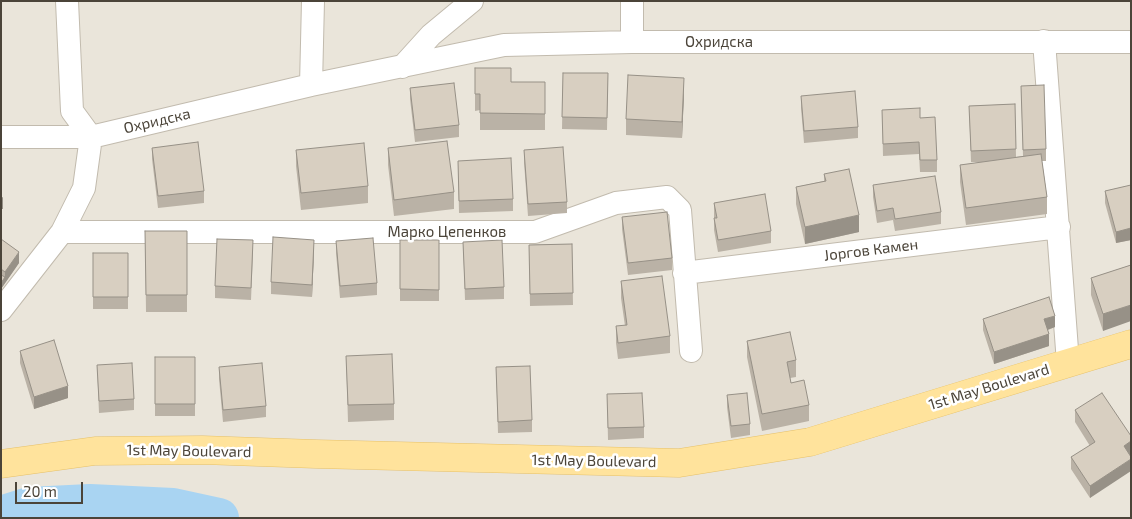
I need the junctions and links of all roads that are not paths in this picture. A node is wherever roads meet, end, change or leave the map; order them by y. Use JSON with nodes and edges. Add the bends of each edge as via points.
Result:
{"nodes":[{"id":1,"x":67,"y":1,"type":"edge"},
{"id":2,"x":312,"y":1,"type":"edge"},
{"id":3,"x":472,"y":1,"type":"edge"},
{"id":4,"x":632,"y":1,"type":"edge"},
{"id":5,"x":1044,"y":41,"type":"junction"},
{"id":6,"x":632,"y":42,"type":"junction"},
{"id":7,"x":1131,"y":42,"type":"edge"},
{"id":8,"x":402,"y":67,"type":"junction"},
{"id":9,"x":310,"y":85,"type":"junction"},
{"id":10,"x":1,"y":137,"type":"edge"},
{"id":11,"x":91,"y":137,"type":"junction"},
{"id":12,"x":1058,"y":227,"type":"junction"},
{"id":13,"x":62,"y":232,"type":"junction"},
{"id":14,"x":684,"y":272,"type":"junction"},
{"id":15,"x":1,"y":310,"type":"edge"},
{"id":16,"x":1131,"y":344,"type":"edge"},
{"id":17,"x":691,"y":350,"type":"dead end"},
{"id":18,"x":1068,"y":363,"type":"junction"},
{"id":19,"x":40,"y":457,"type":"junction"},
{"id":20,"x":1,"y":464,"type":"edge"},
{"id":21,"x":1,"y":469,"type":"edge"}],
"edges":[{"from":1,"to":11,"type":"street","via":[[72,111]]},
{"from":2,"to":9,"type":"street"},
{"from":3,"to":8,"type":"street","via":[[431,35]]},
{"from":4,"to":6,"type":"street"},
{"from":5,"to":6,"type":"street","name":"Охридска"},
{"from":5,"to":7,"type":"street","name":"Охридска"},
{"from":5,"to":12,"type":"street"},
{"from":6,"to":8,"type":"street","name":"Охридска","via":[[504,45]]},
{"from":8,"to":9,"type":"street","name":"Охридска"},
{"from":9,"to":11,"type":"street","name":"Охридска"},
{"from":10,"to":11,"type":"street","name":"Охридска"},
{"from":11,"to":13,"type":"street","via":[[84,188]]},
{"from":12,"to":14,"type":"street","name":"Јоргов Камен"},
{"from":12,"to":18,"type":"street"},
{"from":13,"to":14,"type":"street","name":"Марко Цепенков","via":[[535,232],[616,202],[666,197],[680,210]]},
{"from":13,"to":15,"type":"street"},
{"from":14,"to":17,"type":"street","name":"Марко Цепенков"},
{"from":16,"to":18,"type":"main road","name":"1st May Boulevard"},
{"from":18,"to":19,"type":"main road","name":"1st May Boulevard","via":[[810,442],[679,463],[202,450],[95,451]]},
{"from":19,"to":20,"type":"main road","name":"1st May Boulevard"},
{"from":19,"to":21,"type":"main road","name":"1st May Boulevard"}]}
